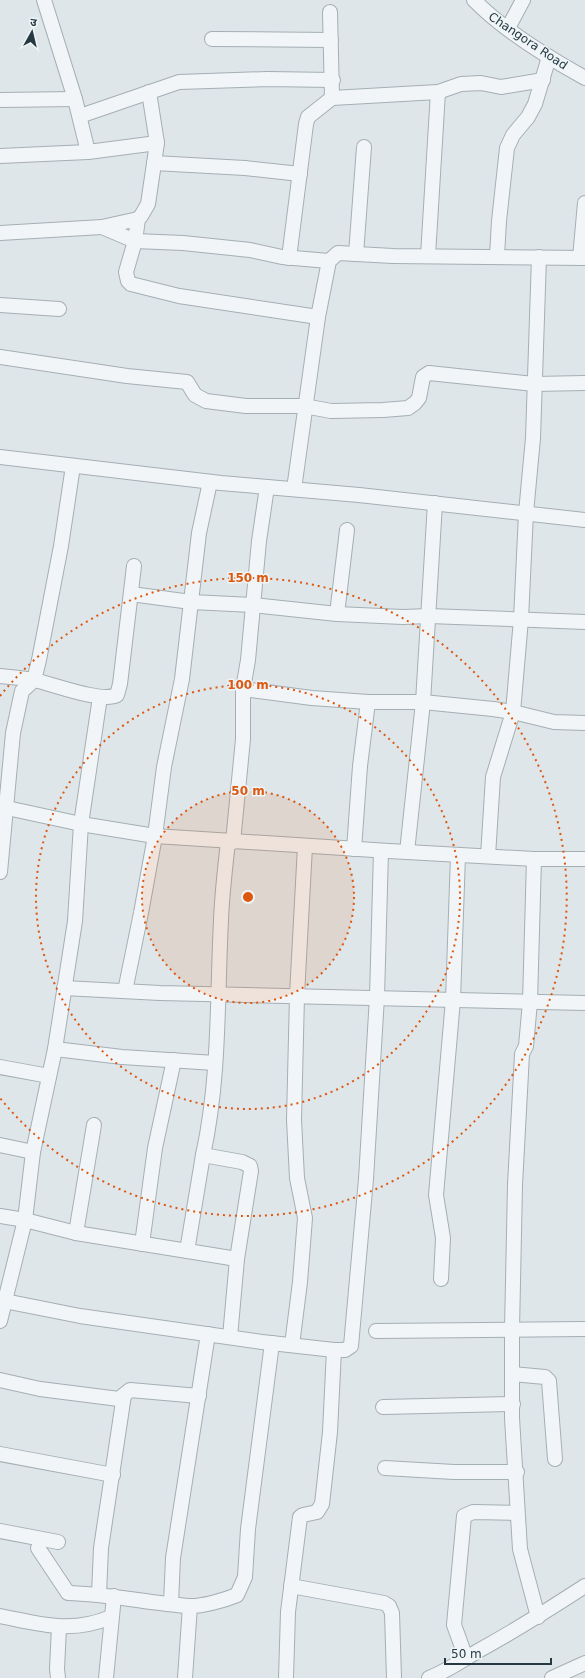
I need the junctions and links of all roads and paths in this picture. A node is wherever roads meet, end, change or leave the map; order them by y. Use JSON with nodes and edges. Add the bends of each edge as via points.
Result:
{"nodes":[{"id":1,"x":44,"y":0,"type":"edge"},
{"id":2,"x":474,"y":0,"type":"edge"},
{"id":3,"x":523,"y":0,"type":"edge"},
{"id":4,"x":330,"y":12,"type":"dead end"},
{"id":5,"x":508,"y":28,"type":"junction"},
{"id":6,"x":212,"y":39,"type":"dead end"},
{"id":7,"x":331,"y":40,"type":"junction"},
{"id":8,"x":549,"y":57,"type":"junction"},
{"id":9,"x":585,"y":78,"type":"edge"},
{"id":10,"x":333,"y":80,"type":"junction"},
{"id":11,"x":543,"y":80,"type":"junction"},
{"id":12,"x":149,"y":92,"type":"junction"},
{"id":13,"x":438,"y":92,"type":"junction"},
{"id":14,"x":332,"y":98,"type":"junction"},
{"id":15,"x":75,"y":99,"type":"junction"},
{"id":16,"x":0,"y":100,"type":"edge"},
{"id":17,"x":80,"y":116,"type":"junction"},
{"id":18,"x":157,"y":142,"type":"junction"},
{"id":19,"x":364,"y":148,"type":"dead end"},
{"id":20,"x":88,"y":152,"type":"junction"},
{"id":21,"x":0,"y":156,"type":"edge"},
{"id":22,"x":154,"y":162,"type":"junction"},
{"id":23,"x":300,"y":174,"type":"junction"},
{"id":24,"x":585,"y":203,"type":"edge"},
{"id":25,"x":138,"y":219,"type":"junction"},
{"id":26,"x":102,"y":227,"type":"junction"},
{"id":27,"x":0,"y":233,"type":"edge"},
{"id":28,"x":135,"y":241,"type":"junction"},
{"id":29,"x":356,"y":254,"type":"junction"},
{"id":30,"x":428,"y":256,"type":"junction"},
{"id":31,"x":497,"y":256,"type":"junction"},
{"id":32,"x":539,"y":257,"type":"junction"},
{"id":33,"x":289,"y":258,"type":"junction"},
{"id":34,"x":582,"y":258,"type":"edge"},
{"id":35,"x":329,"y":261,"type":"junction"},
{"id":36,"x":0,"y":305,"type":"edge"},
{"id":37,"x":59,"y":309,"type":"dead end"},
{"id":38,"x":318,"y":317,"type":"junction"},
{"id":39,"x":0,"y":356,"type":"edge"},
{"id":40,"x":585,"y":383,"type":"edge"},
{"id":41,"x":534,"y":384,"type":"junction"},
{"id":42,"x":304,"y":406,"type":"junction"},
{"id":43,"x":0,"y":457,"type":"edge"},
{"id":44,"x":73,"y":466,"type":"junction"},
{"id":45,"x":210,"y":482,"type":"junction"},
{"id":46,"x":267,"y":487,"type":"junction"},
{"id":47,"x":294,"y":489,"type":"junction"},
{"id":48,"x":435,"y":503,"type":"junction"},
{"id":49,"x":526,"y":513,"type":"junction"},
{"id":50,"x":585,"y":520,"type":"edge"},
{"id":51,"x":347,"y":530,"type":"dead end"},
{"id":52,"x":134,"y":566,"type":"dead end"},
{"id":53,"x":132,"y":594,"type":"junction"},
{"id":54,"x":191,"y":602,"type":"junction"},
{"id":55,"x":253,"y":605,"type":"junction"},
{"id":56,"x":337,"y":614,"type":"junction"},
{"id":57,"x":429,"y":616,"type":"junction"},
{"id":58,"x":521,"y":619,"type":"junction"},
{"id":59,"x":585,"y":622,"type":"edge"},
{"id":60,"x":0,"y":676,"type":"edge"},
{"id":61,"x":34,"y":680,"type":"junction"},
{"id":62,"x":243,"y":689,"type":"junction"},
{"id":63,"x":100,"y":697,"type":"junction"},
{"id":64,"x":368,"y":702,"type":"junction"},
{"id":65,"x":423,"y":702,"type":"junction"},
{"id":66,"x":513,"y":712,"type":"junction"},
{"id":67,"x":585,"y":723,"type":"edge"},
{"id":68,"x":7,"y":808,"type":"junction"},
{"id":69,"x":81,"y":824,"type":"junction"},
{"id":70,"x":155,"y":836,"type":"junction"},
{"id":71,"x":230,"y":842,"type":"junction"},
{"id":72,"x":305,"y":846,"type":"junction"},
{"id":73,"x":354,"y":849,"type":"junction"},
{"id":74,"x":381,"y":851,"type":"junction"},
{"id":75,"x":407,"y":852,"type":"junction"},
{"id":76,"x":458,"y":855,"type":"junction"},
{"id":77,"x":488,"y":856,"type":"junction"},
{"id":78,"x":534,"y":859,"type":"junction"},
{"id":79,"x":585,"y":859,"type":"edge"},
{"id":80,"x":0,"y":872,"type":"edge"},
{"id":81,"x":64,"y":988,"type":"junction"},
{"id":82,"x":125,"y":991,"type":"junction"},
{"id":83,"x":220,"y":994,"type":"junction"},
{"id":84,"x":297,"y":995,"type":"junction"},
{"id":85,"x":377,"y":997,"type":"junction"},
{"id":86,"x":453,"y":1000,"type":"junction"},
{"id":87,"x":530,"y":1002,"type":"junction"},
{"id":88,"x":585,"y":1003,"type":"edge"},
{"id":89,"x":55,"y":1049,"type":"junction"},
{"id":90,"x":174,"y":1060,"type":"junction"},
{"id":91,"x":215,"y":1063,"type":"junction"},
{"id":92,"x":0,"y":1066,"type":"edge"},
{"id":93,"x":49,"y":1076,"type":"junction"},
{"id":94,"x":94,"y":1125,"type":"dead end"},
{"id":95,"x":0,"y":1145,"type":"edge"},
{"id":96,"x":33,"y":1152,"type":"junction"},
{"id":97,"x":203,"y":1155,"type":"junction"},
{"id":98,"x":0,"y":1216,"type":"edge"},
{"id":99,"x":25,"y":1220,"type":"junction"},
{"id":100,"x":76,"y":1232,"type":"junction"},
{"id":101,"x":142,"y":1244,"type":"junction"},
{"id":102,"x":187,"y":1251,"type":"junction"},
{"id":103,"x":237,"y":1259,"type":"junction"},
{"id":104,"x":441,"y":1279,"type":"dead end"},
{"id":105,"x":2,"y":1301,"type":"edge"},
{"id":106,"x":0,"y":1321,"type":"edge"},
{"id":107,"x":585,"y":1329,"type":"edge"},
{"id":108,"x":512,"y":1330,"type":"junction"},
{"id":109,"x":376,"y":1331,"type":"dead end"},
{"id":110,"x":208,"y":1334,"type":"junction"},
{"id":111,"x":230,"y":1337,"type":"junction"},
{"id":112,"x":272,"y":1343,"type":"junction"},
{"id":113,"x":292,"y":1345,"type":"junction"},
{"id":114,"x":334,"y":1350,"type":"junction"},
{"id":115,"x":512,"y":1374,"type":"junction"},
{"id":116,"x":0,"y":1380,"type":"edge"},
{"id":117,"x":124,"y":1395,"type":"junction"},
{"id":118,"x":199,"y":1396,"type":"junction"},
{"id":119,"x":513,"y":1404,"type":"junction"},
{"id":120,"x":383,"y":1407,"type":"dead end"},
{"id":121,"x":0,"y":1454,"type":"edge"},
{"id":122,"x":555,"y":1459,"type":"dead end"},
{"id":123,"x":385,"y":1468,"type":"dead end"},
{"id":124,"x":517,"y":1472,"type":"junction"},
{"id":125,"x":113,"y":1475,"type":"junction"},
{"id":126,"x":517,"y":1513,"type":"junction"},
{"id":127,"x":0,"y":1531,"type":"edge"},
{"id":128,"x":58,"y":1542,"type":"dead end"},
{"id":129,"x":38,"y":1548,"type":"dead end"},
{"id":130,"x":291,"y":1586,"type":"junction"},
{"id":131,"x":585,"y":1586,"type":"edge"},
{"id":132,"x":99,"y":1594,"type":"junction"},
{"id":133,"x":114,"y":1596,"type":"junction"},
{"id":134,"x":171,"y":1603,"type":"junction"},
{"id":135,"x":190,"y":1606,"type":"junction"},
{"id":136,"x":0,"y":1616,"type":"edge"},
{"id":137,"x":111,"y":1617,"type":"junction"},
{"id":138,"x":538,"y":1617,"type":"junction"},
{"id":139,"x":59,"y":1627,"type":"junction"},
{"id":140,"x":466,"y":1658,"type":"junction"},
{"id":141,"x":585,"y":1662,"type":"edge"},
{"id":142,"x":450,"y":1674,"type":"edge"},
{"id":143,"x":58,"y":1678,"type":"edge"},
{"id":144,"x":106,"y":1678,"type":"edge"},
{"id":145,"x":185,"y":1678,"type":"edge"},
{"id":146,"x":286,"y":1678,"type":"edge"},
{"id":147,"x":394,"y":1678,"type":"edge"},
{"id":148,"x":429,"y":1678,"type":"edge"},
{"id":149,"x":552,"y":1678,"type":"edge"}],
"edges":[{"from":1,"to":15,"type":"street"},
{"from":2,"to":5,"type":"street","name":"Changora Road","via":[[485,12]]},
{"from":3,"to":5,"type":"street"},
{"from":4,"to":7,"type":"street"},
{"from":5,"to":8,"type":"street","name":"Changora Road"},
{"from":6,"to":7,"type":"street"},
{"from":7,"to":10,"type":"street"},
{"from":8,"to":9,"type":"street","name":"Changora Road"},
{"from":8,"to":11,"type":"street"},
{"from":10,"to":12,"type":"street","via":[[179,82]]},
{"from":10,"to":14,"type":"street"},
{"from":11,"to":13,"type":"street","via":[[501,87],[481,83],[461,84]]},
{"from":11,"to":31,"type":"street","via":[[535,104],[507,148]]},
{"from":12,"to":17,"type":"street"},
{"from":12,"to":18,"type":"street"},
{"from":13,"to":14,"type":"street"},
{"from":13,"to":30,"type":"street"},
{"from":14,"to":23,"type":"street","via":[[308,117]]},
{"from":15,"to":16,"type":"street"},
{"from":15,"to":17,"type":"street"},
{"from":17,"to":20,"type":"street"},
{"from":18,"to":20,"type":"street"},
{"from":18,"to":22,"type":"street"},
{"from":19,"to":29,"type":"street"},
{"from":20,"to":21,"type":"street"},
{"from":22,"to":23,"type":"street"},
{"from":22,"to":25,"type":"street","via":[[148,204]]},
{"from":23,"to":33,"type":"street"},
{"from":24,"to":34,"type":"street"},
{"from":25,"to":26,"type":"street"},
{"from":25,"to":28,"type":"street"},
{"from":26,"to":27,"type":"street"},
{"from":26,"to":28,"type":"street"},
{"from":28,"to":33,"type":"street","via":[[222,247]]},
{"from":28,"to":38,"type":"street","via":[[126,272],[131,284],[179,296]]},
{"from":29,"to":30,"type":"street"},
{"from":29,"to":35,"type":"street","via":[[338,253]]},
{"from":30,"to":31,"type":"street"},
{"from":31,"to":32,"type":"street"},
{"from":32,"to":34,"type":"street"},
{"from":32,"to":41,"type":"street"},
{"from":33,"to":35,"type":"street"},
{"from":35,"to":38,"type":"street"},
{"from":36,"to":37,"type":"street"},
{"from":38,"to":42,"type":"street"},
{"from":39,"to":42,"type":"street","via":[[127,376],[187,382],[195,395],[206,402],[246,406]]},
{"from":40,"to":41,"type":"street"},
{"from":41,"to":42,"type":"street","via":[[429,373],[423,377],[419,398],[408,408],[331,410]]},
{"from":41,"to":49,"type":"street","via":[[534,438]]},
{"from":42,"to":47,"type":"street"},
{"from":43,"to":44,"type":"street"},
{"from":44,"to":45,"type":"street"},
{"from":44,"to":61,"type":"street","via":[[61,546]]},
{"from":45,"to":46,"type":"street"},
{"from":45,"to":54,"type":"street","via":[[199,533]]},
{"from":46,"to":47,"type":"street"},
{"from":46,"to":55,"type":"street"},
{"from":47,"to":48,"type":"street"},
{"from":48,"to":49,"type":"street"},
{"from":48,"to":57,"type":"street"},
{"from":49,"to":50,"type":"street"},
{"from":49,"to":58,"type":"street"},
{"from":51,"to":56,"type":"street"},
{"from":52,"to":53,"type":"street"},
{"from":53,"to":54,"type":"street"},
{"from":53,"to":63,"type":"street","via":[[119,691],[112,698]]},
{"from":54,"to":55,"type":"street"},
{"from":54,"to":70,"type":"street","via":[[182,679],[164,767]]},
{"from":55,"to":56,"type":"street"},
{"from":55,"to":62,"type":"street"},
{"from":56,"to":57,"type":"street"},
{"from":57,"to":58,"type":"street"},
{"from":57,"to":65,"type":"street"},
{"from":58,"to":59,"type":"street"},
{"from":58,"to":66,"type":"street"},
{"from":60,"to":61,"type":"street"},
{"from":61,"to":63,"type":"street"},
{"from":61,"to":68,"type":"street","via":[[22,691],[13,733]]},
{"from":62,"to":64,"type":"street"},
{"from":62,"to":71,"type":"street","via":[[243,739]]},
{"from":63,"to":69,"type":"street"},
{"from":64,"to":65,"type":"street"},
{"from":64,"to":73,"type":"street"},
{"from":65,"to":66,"type":"street"},
{"from":65,"to":75,"type":"street"},
{"from":66,"to":67,"type":"street","via":[[554,722]]},
{"from":66,"to":77,"type":"street","via":[[493,777]]},
{"from":68,"to":69,"type":"street"},
{"from":68,"to":80,"type":"street"},
{"from":69,"to":70,"type":"street"},
{"from":69,"to":81,"type":"street","via":[[75,921]]},
{"from":70,"to":71,"type":"street"},
{"from":70,"to":82,"type":"street"},
{"from":71,"to":72,"type":"street"},
{"from":71,"to":83,"type":"street","via":[[221,919]]},
{"from":72,"to":73,"type":"street"},
{"from":72,"to":84,"type":"street"},
{"from":73,"to":74,"type":"street"},
{"from":74,"to":75,"type":"street"},
{"from":74,"to":85,"type":"street"},
{"from":75,"to":76,"type":"street"},
{"from":76,"to":77,"type":"street"},
{"from":76,"to":86,"type":"street"},
{"from":77,"to":78,"type":"street"},
{"from":78,"to":79,"type":"street"},
{"from":78,"to":87,"type":"street"},
{"from":81,"to":82,"type":"street"},
{"from":81,"to":89,"type":"street"},
{"from":82,"to":83,"type":"street"},
{"from":83,"to":84,"type":"street"},
{"from":83,"to":91,"type":"street"},
{"from":84,"to":85,"type":"street"},
{"from":84,"to":113,"type":"street","via":[[294,1126],[297,1178],[305,1218]]},
{"from":85,"to":86,"type":"street"},
{"from":85,"to":114,"type":"street","via":[[366,1179],[352,1341],[348,1349]]},
{"from":86,"to":87,"type":"street"},
{"from":86,"to":104,"type":"street","via":[[436,1195],[443,1238]]},
{"from":87,"to":88,"type":"street"},
{"from":87,"to":108,"type":"street","via":[[526,1046],[522,1054],[515,1185]]},
{"from":89,"to":90,"type":"street"},
{"from":89,"to":93,"type":"street"},
{"from":90,"to":91,"type":"street"},
{"from":90,"to":101,"type":"street","via":[[155,1148]]},
{"from":91,"to":97,"type":"street"},
{"from":92,"to":93,"type":"street"},
{"from":93,"to":96,"type":"street"},
{"from":94,"to":100,"type":"street"},
{"from":95,"to":96,"type":"street"},
{"from":96,"to":99,"type":"street"},
{"from":97,"to":102,"type":"street"},
{"from":97,"to":103,"type":"street","via":[[242,1162],[250,1166],[251,1178]]},
{"from":98,"to":99,"type":"street"},
{"from":99,"to":100,"type":"street"},
{"from":99,"to":105,"type":"street"},
{"from":100,"to":101,"type":"street"},
{"from":101,"to":102,"type":"street"},
{"from":102,"to":103,"type":"street"},
{"from":103,"to":111,"type":"street"},
{"from":105,"to":106,"type":"street"},
{"from":105,"to":110,"type":"street","via":[[80,1316]]},
{"from":107,"to":108,"type":"street"},
{"from":108,"to":109,"type":"street"},
{"from":108,"to":115,"type":"street"},
{"from":110,"to":111,"type":"street"},
{"from":110,"to":118,"type":"street"},
{"from":111,"to":112,"type":"street"},
{"from":112,"to":113,"type":"street"},
{"from":112,"to":135,"type":"street","via":[[248,1530],[245,1577],[237,1595]]},
{"from":113,"to":114,"type":"street"},
{"from":114,"to":130,"type":"street","via":[[330,1432],[322,1504],[317,1512],[300,1517]]},
{"from":115,"to":119,"type":"street"},
{"from":115,"to":122,"type":"street","via":[[545,1377],[549,1381]]},
{"from":116,"to":117,"type":"street","via":[[81,1395],[119,1399]]},
{"from":117,"to":118,"type":"street","via":[[130,1390]]},
{"from":117,"to":125,"type":"street"},
{"from":118,"to":134,"type":"street","via":[[173,1558]]},
{"from":119,"to":120,"type":"street"},
{"from":119,"to":124,"type":"street"},
{"from":121,"to":125,"type":"street"},
{"from":123,"to":124,"type":"street"},
{"from":124,"to":126,"type":"street"},
{"from":125,"to":132,"type":"street","via":[[101,1548]]},
{"from":126,"to":138,"type":"street","via":[[520,1549]]},
{"from":126,"to":140,"type":"street","via":[[473,1512],[464,1516],[454,1625]]},
{"from":127,"to":128,"type":"street"},
{"from":129,"to":132,"type":"street","via":[[68,1593]]},
{"from":130,"to":146,"type":"street"},
{"from":130,"to":147,"type":"street","via":[[384,1603],[388,1606],[392,1613]]},
{"from":131,"to":138,"type":"street"},
{"from":132,"to":133,"type":"street"},
{"from":133,"to":134,"type":"street"},
{"from":133,"to":137,"type":"street"},
{"from":134,"to":135,"type":"street"},
{"from":135,"to":145,"type":"street"},
{"from":136,"to":139,"type":"street"},
{"from":137,"to":139,"type":"street","via":[[79,1626]]},
{"from":137,"to":144,"type":"street"},
{"from":138,"to":140,"type":"street"},
{"from":139,"to":143,"type":"street"},
{"from":140,"to":142,"type":"street"},
{"from":141,"to":149,"type":"street"},
{"from":142,"to":148,"type":"street"}]}
